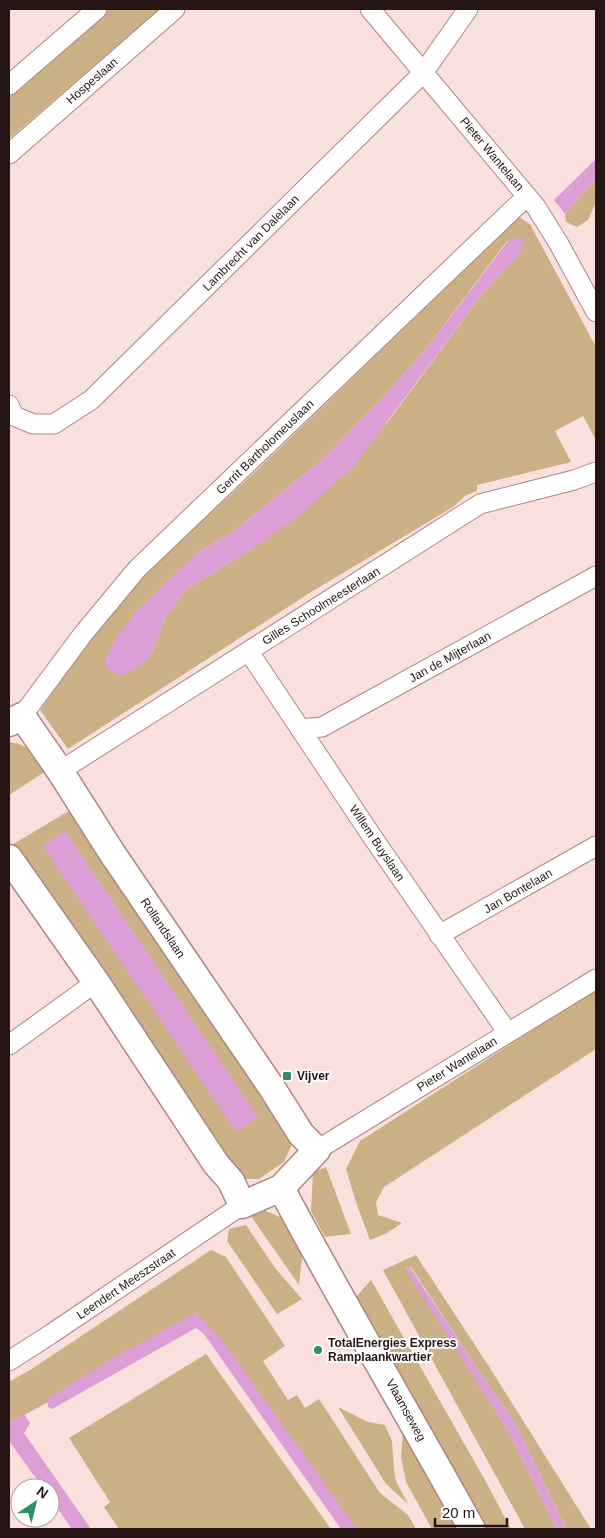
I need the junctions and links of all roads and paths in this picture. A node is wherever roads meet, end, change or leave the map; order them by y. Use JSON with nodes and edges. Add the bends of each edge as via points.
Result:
{"nodes":[{"id":1,"x":97,"y":9,"type":"edge"},
{"id":2,"x":175,"y":9,"type":"edge"},
{"id":3,"x":370,"y":9,"type":"edge"},
{"id":4,"x":468,"y":9,"type":"edge"},
{"id":5,"x":423,"y":73,"type":"junction"},
{"id":6,"x":9,"y":85,"type":"edge"},
{"id":7,"x":9,"y":154,"type":"edge"},
{"id":8,"x":527,"y":196,"type":"junction"},
{"id":9,"x":596,"y":312,"type":"edge"},
{"id":10,"x":9,"y":405,"type":"edge"},
{"id":11,"x":596,"y":472,"type":"edge"},
{"id":12,"x":596,"y":576,"type":"edge"},
{"id":13,"x":249,"y":652,"type":"junction"},
{"id":14,"x":15,"y":720,"type":"edge"},
{"id":15,"x":300,"y":729,"type":"junction"},
{"id":16,"x":60,"y":771,"type":"junction"},
{"id":17,"x":596,"y":846,"type":"edge"},
{"id":18,"x":9,"y":858,"type":"edge"},
{"id":19,"x":439,"y":935,"type":"junction"},
{"id":20,"x":596,"y":979,"type":"edge"},
{"id":21,"x":96,"y":982,"type":"junction"},
{"id":22,"x":508,"y":1033,"type":"junction"},
{"id":23,"x":9,"y":1044,"type":"edge"},
{"id":24,"x":317,"y":1150,"type":"junction"},
{"id":25,"x":281,"y":1188,"type":"junction"},
{"id":26,"x":242,"y":1205,"type":"junction"},
{"id":27,"x":9,"y":1360,"type":"edge"},
{"id":28,"x":472,"y":1529,"type":"edge"}],
"edges":[{"from":1,"to":6,"type":"street"},
{"from":2,"to":7,"type":"street","name":"Hospeslaan"},
{"from":3,"to":5,"type":"street","name":"Pieter Wantelaan"},
{"from":4,"to":5,"type":"street","name":"Lambrecht van Dalelaan"},
{"from":5,"to":8,"type":"street","name":"Pieter Wantelaan"},
{"from":5,"to":10,"type":"street","name":"Lambrecht van Dalelaan","via":[[91,400],[54,424],[33,424],[14,416]]},
{"from":8,"to":9,"type":"street","name":"Pieter Wantelaan","via":[[559,244]]},
{"from":8,"to":14,"type":"street","name":"Gerrit Bartholomeuslaan","via":[[137,569]]},
{"from":11,"to":13,"type":"street","name":"Gilles Schoolmeesterlaan","via":[[480,504]]},
{"from":12,"to":15,"type":"street","name":"Jan de Mijterlaan","via":[[322,727]]},
{"from":13,"to":15,"type":"street","name":"Willem Buyslaan"},
{"from":13,"to":16,"type":"street","name":"Gilles Schoolmeesterlaan"},
{"from":14,"to":16,"type":"street","name":"Rollandslaan"},
{"from":15,"to":19,"type":"street","name":"Willem Buyslaan"},
{"from":16,"to":24,"type":"street","name":"Rollandslaan","via":[[301,1134]]},
{"from":17,"to":19,"type":"street","name":"Jan Bontelaan"},
{"from":18,"to":21,"type":"street"},
{"from":19,"to":22,"type":"street","name":"Willem Buyslaan"},
{"from":20,"to":22,"type":"street","name":"Pieter Wantelaan"},
{"from":21,"to":23,"type":"street"},
{"from":21,"to":26,"type":"street","via":[[216,1164],[231,1181]]},
{"from":22,"to":24,"type":"street","name":"Pieter Wantelaan"},
{"from":24,"to":25,"type":"street"},
{"from":25,"to":26,"type":"street"},
{"from":25,"to":28,"type":"street","name":"Vlaamseweg"},
{"from":26,"to":27,"type":"street","name":"Leendert Meeszstraat"}]}
